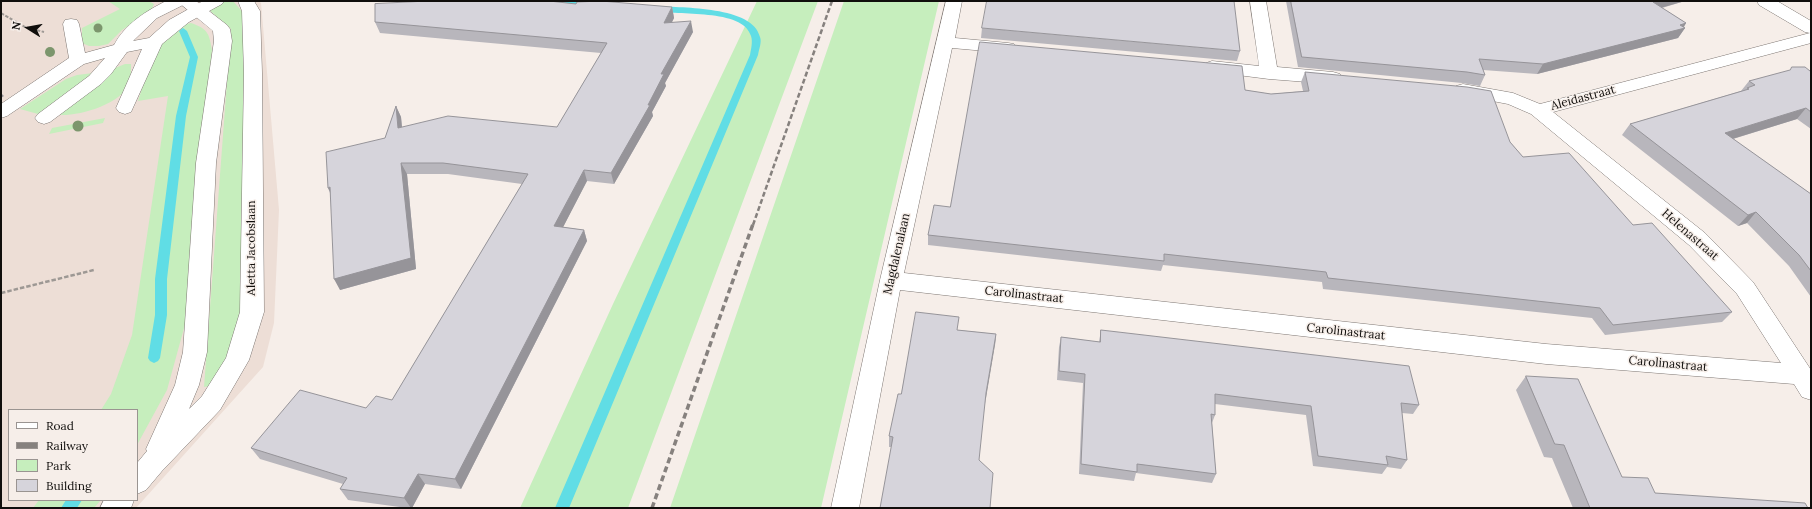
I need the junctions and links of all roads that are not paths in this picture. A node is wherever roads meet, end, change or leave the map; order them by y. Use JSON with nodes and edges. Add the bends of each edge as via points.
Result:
{"nodes":[{"id":1,"x":216,"y":1,"type":"edge"},
{"id":2,"x":246,"y":1,"type":"edge"},
{"id":3,"x":954,"y":1,"type":"edge"},
{"id":4,"x":1258,"y":1,"type":"edge"},
{"id":5,"x":1765,"y":1,"type":"edge"},
{"id":6,"x":186,"y":4,"type":"edge"},
{"id":7,"x":72,"y":24,"type":"dead end"},
{"id":8,"x":1811,"y":28,"type":"edge"},
{"id":9,"x":1811,"y":38,"type":"edge"},
{"id":10,"x":154,"y":42,"type":"junction"},
{"id":11,"x":946,"y":42,"type":"junction"},
{"id":12,"x":121,"y":48,"type":"junction"},
{"id":13,"x":1025,"y":49,"type":"edge"},
{"id":14,"x":78,"y":60,"type":"junction"},
{"id":15,"x":1198,"y":66,"type":"edge"},
{"id":16,"x":1269,"y":73,"type":"junction"},
{"id":17,"x":1346,"y":80,"type":"edge"},
{"id":18,"x":1446,"y":88,"type":"edge"},
{"id":19,"x":125,"y":108,"type":"dead end"},
{"id":20,"x":1538,"y":110,"type":"junction"},
{"id":21,"x":1,"y":112,"type":"edge"},
{"id":22,"x":44,"y":118,"type":"dead end"},
{"id":23,"x":891,"y":280,"type":"junction"},
{"id":24,"x":1806,"y":382,"type":"edge"},
{"id":25,"x":153,"y":462,"type":"junction"},
{"id":26,"x":138,"y":481,"type":"edge"},
{"id":27,"x":845,"y":508,"type":"edge"}],
"edges":[{"from":1,"to":6,"type":"lane"},
{"from":2,"to":25,"type":"street","name":"Aletta Jacobslaan","via":[[251,11],[253,66],[252,312],[237,360],[211,403]]},
{"from":3,"to":11,"type":"street","name":"Magdalenalaan"},
{"from":4,"to":16,"type":"street"},
{"from":5,"to":8,"type":"street"},
{"from":6,"to":10,"type":"lane"},
{"from":6,"to":12,"type":"lane","via":[[151,15],[126,38]]},
{"from":6,"to":25,"type":"street","name":"Aletta Jacobslaan","via":[[221,29],[223,41],[206,163],[196,352],[187,385]]},
{"from":7,"to":14,"type":"lane"},
{"from":9,"to":20,"type":"street","name":"Aleidastraat"},
{"from":10,"to":12,"type":"lane"},
{"from":10,"to":19,"type":"lane"},
{"from":11,"to":13,"type":"street"},
{"from":11,"to":23,"type":"street","name":"Magdalenalaan"},
{"from":12,"to":14,"type":"lane"},
{"from":12,"to":22,"type":"lane","via":[[95,80]]},
{"from":14,"to":21,"type":"lane"},
{"from":15,"to":16,"type":"street"},
{"from":16,"to":17,"type":"street"},
{"from":18,"to":20,"type":"street","name":"Aleidastraat","via":[[1513,99]]},
{"from":20,"to":24,"type":"street","name":"Helenastraat","via":[[1697,239],[1716,258],[1744,288]]},
{"from":23,"to":24,"type":"street","name":"Carolinastraat"},
{"from":23,"to":27,"type":"street","name":"Magdalenalaan"},
{"from":25,"to":26,"type":"street","name":"Aletta Jacobslaan"}]}
